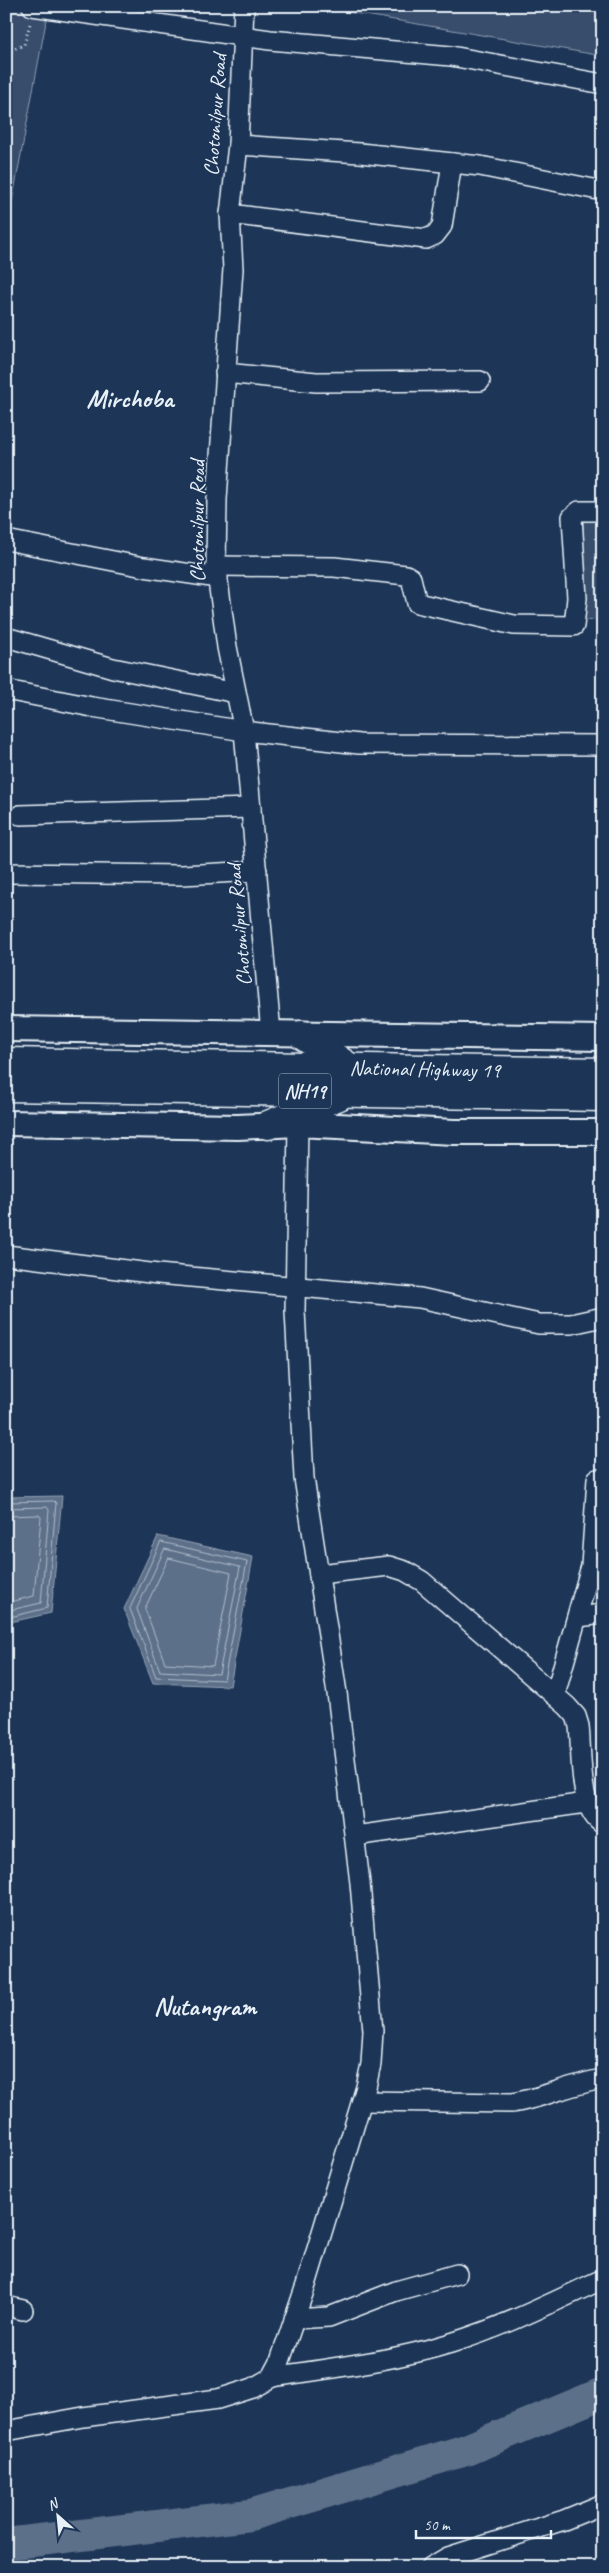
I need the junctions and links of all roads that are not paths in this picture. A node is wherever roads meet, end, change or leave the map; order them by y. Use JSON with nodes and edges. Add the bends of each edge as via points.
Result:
{"nodes":[{"id":1,"x":34,"y":6,"type":"edge"},
{"id":2,"x":244,"y":6,"type":"edge"},
{"id":3,"x":79,"y":10,"type":"edge"},
{"id":4,"x":242,"y":36,"type":"junction"},
{"id":5,"x":603,"y":84,"type":"edge"},
{"id":6,"x":238,"y":145,"type":"junction"},
{"id":7,"x":452,"y":163,"type":"junction"},
{"id":8,"x":603,"y":190,"type":"edge"},
{"id":9,"x":230,"y":214,"type":"junction"},
{"id":10,"x":225,"y":372,"type":"junction"},
{"id":11,"x":480,"y":382,"type":"dead end"},
{"id":12,"x":603,"y":512,"type":"edge"},
{"id":13,"x":6,"y":540,"type":"edge"},
{"id":14,"x":217,"y":572,"type":"junction"},
{"id":15,"x":6,"y":636,"type":"edge"},
{"id":16,"x":6,"y":690,"type":"edge"},
{"id":17,"x":236,"y":693,"type":"junction"},
{"id":18,"x":244,"y":732,"type":"junction"},
{"id":19,"x":603,"y":745,"type":"edge"},
{"id":20,"x":251,"y":808,"type":"junction"},
{"id":21,"x":20,"y":815,"type":"dead end"},
{"id":22,"x":257,"y":871,"type":"junction"},
{"id":23,"x":6,"y":873,"type":"edge"},
{"id":24,"x":6,"y":1029,"type":"edge"},
{"id":25,"x":271,"y":1033,"type":"junction"},
{"id":26,"x":302,"y":1035,"type":"junction"},
{"id":27,"x":603,"y":1038,"type":"edge"},
{"id":28,"x":6,"y":1062,"type":"edge"},
{"id":29,"x":603,"y":1072,"type":"edge"},
{"id":30,"x":349,"y":1079,"type":"junction"},
{"id":31,"x":6,"y":1087,"type":"edge"},
{"id":32,"x":603,"y":1097,"type":"edge"},
{"id":33,"x":6,"y":1123,"type":"edge"},
{"id":34,"x":298,"y":1124,"type":"junction"},
{"id":35,"x":268,"y":1125,"type":"junction"},
{"id":36,"x":603,"y":1132,"type":"edge"},
{"id":37,"x":6,"y":1255,"type":"edge"},
{"id":38,"x":295,"y":1287,"type":"junction"},
{"id":39,"x":603,"y":1317,"type":"edge"},
{"id":40,"x":597,"y":1479,"type":"dead end"},
{"id":41,"x":318,"y":1574,"type":"junction"},
{"id":42,"x":603,"y":1614,"type":"edge"},
{"id":43,"x":578,"y":1617,"type":"junction"},
{"id":44,"x":555,"y":1695,"type":"junction"},
{"id":45,"x":586,"y":1803,"type":"junction"},
{"id":46,"x":603,"y":1824,"type":"edge"},
{"id":47,"x":354,"y":1836,"type":"junction"},
{"id":48,"x":603,"y":2079,"type":"edge"},
{"id":49,"x":362,"y":2101,"type":"junction"},
{"id":50,"x":457,"y":2274,"type":"dead end"},
{"id":51,"x":603,"y":2279,"type":"edge"},
{"id":52,"x":294,"y":2319,"type":"junction"},
{"id":53,"x":272,"y":2378,"type":"junction"},
{"id":54,"x":6,"y":2431,"type":"edge"},
{"id":55,"x":603,"y":2504,"type":"edge"},
{"id":56,"x":431,"y":2567,"type":"edge"}],
"edges":[{"from":1,"to":3,"type":"street"},
{"from":2,"to":4,"type":"street","name":"Chotonilpur Road"},
{"from":3,"to":4,"type":"street"},
{"from":4,"to":5,"type":"street","via":[[451,56]]},
{"from":4,"to":6,"type":"street","name":"Chotonilpur Road"},
{"from":6,"to":7,"type":"street"},
{"from":6,"to":9,"type":"street","name":"Chotonilpur Road"},
{"from":7,"to":8,"type":"street","via":[[526,173]]},
{"from":7,"to":9,"type":"street","via":[[442,226],[435,235],[426,239]]},
{"from":9,"to":10,"type":"street","name":"Chotonilpur Road","via":[[233,269]]},
{"from":10,"to":11,"type":"street","via":[[316,382]]},
{"from":10,"to":14,"type":"street","name":"Chotonilpur Road","via":[[217,498]]},
{"from":12,"to":14,"type":"street","via":[[579,511],[572,517],[577,598],[574,626],[514,625],[417,603],[411,578],[406,575],[334,567]]},
{"from":13,"to":14,"type":"street","via":[[127,564]]},
{"from":14,"to":17,"type":"street","name":"Chotonilpur Road"},
{"from":15,"to":17,"type":"street","via":[[113,668]]},
{"from":16,"to":18,"type":"street","via":[[92,708]]},
{"from":17,"to":18,"type":"street","name":"Chotonilpur Road"},
{"from":18,"to":19,"type":"street","via":[[359,744]]},
{"from":18,"to":20,"type":"street","name":"Chotonilpur Road"},
{"from":20,"to":21,"type":"street"},
{"from":20,"to":22,"type":"street","name":"Chotonilpur Road"},
{"from":22,"to":23,"type":"street","via":[[182,875]]},
{"from":22,"to":25,"type":"street","name":"Chotonilpur Road"},
{"from":24,"to":25,"type":"main road"},
{"from":25,"to":26,"type":"main road"},
{"from":26,"to":27,"type":"main road"},
{"from":26,"to":30,"type":"highway"},
{"from":28,"to":30,"type":"highway","name":"National Highway 19","number":"NH19"},
{"from":29,"to":30,"type":"highway","name":"National Highway 19","number":"NH19"},
{"from":30,"to":31,"type":"highway","number":"NH19"},
{"from":30,"to":32,"type":"highway","number":"NH19"},
{"from":30,"to":35,"type":"highway"},
{"from":33,"to":35,"type":"main road"},
{"from":34,"to":35,"type":"main road"},
{"from":34,"to":36,"type":"main road","via":[[454,1132]]},
{"from":34,"to":38,"type":"street"},
{"from":37,"to":38,"type":"street"},
{"from":38,"to":39,"type":"street","via":[[420,1298],[539,1324],[562,1325]]},
{"from":38,"to":41,"type":"street","via":[[304,1478]]},
{"from":40,"to":43,"type":"street","via":[[591,1566]]},
{"from":41,"to":44,"type":"street","via":[[389,1566],[405,1571],[422,1581]]},
{"from":41,"to":47,"type":"street"},
{"from":42,"to":43,"type":"street"},
{"from":43,"to":44,"type":"street"},
{"from":44,"to":45,"type":"street","via":[[576,1716],[579,1726]]},
{"from":45,"to":46,"type":"street"},
{"from":45,"to":47,"type":"street"},
{"from":47,"to":49,"type":"street","via":[[373,2031],[371,2064]]},
{"from":48,"to":49,"type":"street","via":[[512,2103]]},
{"from":49,"to":52,"type":"street"},
{"from":50,"to":52,"type":"street","via":[[396,2291],[329,2317]]},
{"from":51,"to":53,"type":"street","via":[[504,2324],[452,2343],[390,2359]]},
{"from":52,"to":53,"type":"street"},
{"from":53,"to":54,"type":"street","via":[[218,2399]]},
{"from":55,"to":56,"type":"street","via":[[564,2520],[448,2557]]}]}
